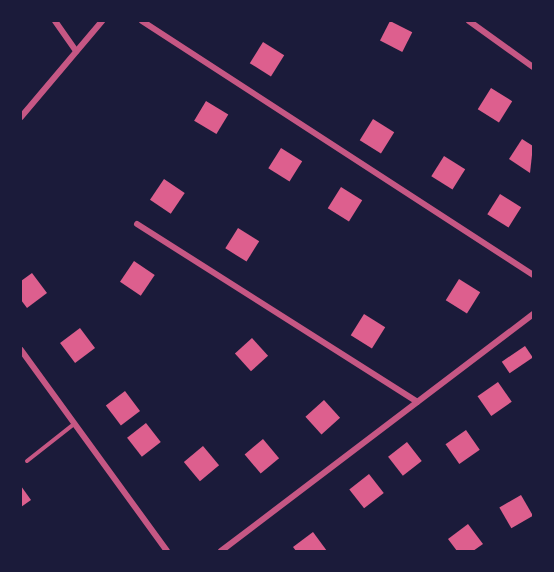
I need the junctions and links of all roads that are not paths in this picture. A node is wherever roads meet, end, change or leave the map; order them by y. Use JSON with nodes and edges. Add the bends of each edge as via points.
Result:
{"nodes":[{"id":1,"x":55,"y":21,"type":"edge"},
{"id":2,"x":102,"y":21,"type":"edge"},
{"id":3,"x":142,"y":21,"type":"edge"},
{"id":4,"x":469,"y":21,"type":"edge"},
{"id":5,"x":76,"y":51,"type":"junction"},
{"id":6,"x":533,"y":67,"type":"edge"},
{"id":7,"x":21,"y":117,"type":"edge"},
{"id":8,"x":137,"y":224,"type":"dead end"},
{"id":9,"x":533,"y":275,"type":"edge"},
{"id":10,"x":533,"y":314,"type":"edge"},
{"id":11,"x":21,"y":350,"type":"edge"},
{"id":12,"x":417,"y":402,"type":"junction"},
{"id":13,"x":75,"y":423,"type":"junction"},
{"id":14,"x":27,"y":461,"type":"dead end"},
{"id":15,"x":167,"y":551,"type":"edge"},
{"id":16,"x":221,"y":551,"type":"edge"}],
"edges":[{"from":1,"to":5,"type":"street"},
{"from":2,"to":5,"type":"street"},
{"from":3,"to":9,"type":"street"},
{"from":4,"to":6,"type":"street"},
{"from":5,"to":7,"type":"street"},
{"from":8,"to":12,"type":"street"},
{"from":10,"to":12,"type":"street"},
{"from":11,"to":13,"type":"street"},
{"from":12,"to":16,"type":"street"},
{"from":13,"to":14,"type":"lane"},
{"from":13,"to":15,"type":"street"}]}
